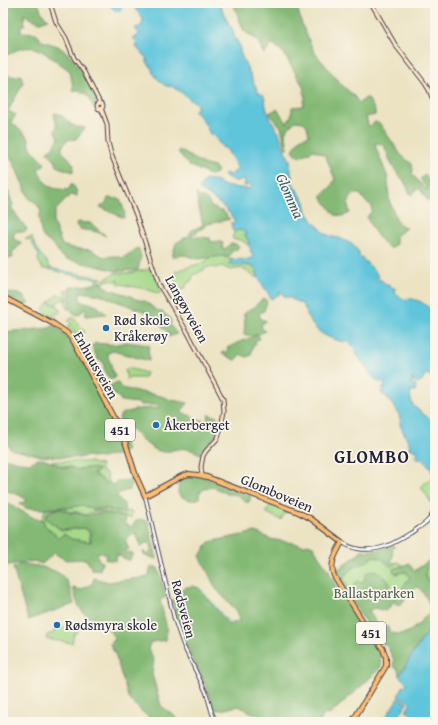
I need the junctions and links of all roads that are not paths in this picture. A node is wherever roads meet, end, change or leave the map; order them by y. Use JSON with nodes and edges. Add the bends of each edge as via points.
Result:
{"nodes":[{"id":1,"x":50,"y":3,"type":"edge"},
{"id":2,"x":371,"y":3,"type":"edge"},
{"id":3,"x":435,"y":105,"type":"edge"},
{"id":4,"x":3,"y":297,"type":"edge"},
{"id":5,"x":200,"y":475,"type":"junction"},
{"id":6,"x":144,"y":496,"type":"junction"},
{"id":7,"x":433,"y":511,"type":"dead end"},
{"id":8,"x":342,"y":542,"type":"junction"},
{"id":9,"x":216,"y":722,"type":"edge"},
{"id":10,"x":352,"y":722,"type":"edge"}],
"edges":[{"from":1,"to":5,"type":"main road","name":"Langøyveien","via":[[56,22],[74,58],[102,106],[111,154],[134,208],[159,285],[223,399],[224,412],[220,432],[204,454]]},
{"from":2,"to":3,"type":"main road","via":[[396,46],[424,82]]},
{"from":4,"to":6,"type":"main road","name":"Enhuusveien","number":"451","via":[[59,327],[74,342],[124,438]]},
{"from":5,"to":6,"type":"main road","name":"Glomboveien","via":[[182,476]]},
{"from":5,"to":8,"type":"main road","name":"Glomboveien","via":[[304,514]]},
{"from":6,"to":9,"type":"street","name":"Rødsveien","via":[[174,618]]},
{"from":7,"to":8,"type":"street","name":"Glomboveien","via":[[431,517],[421,526],[384,548],[361,549]]},
{"from":8,"to":10,"type":"main road","number":"451","via":[[333,560],[334,576],[383,649],[387,660],[384,670]]}]}
